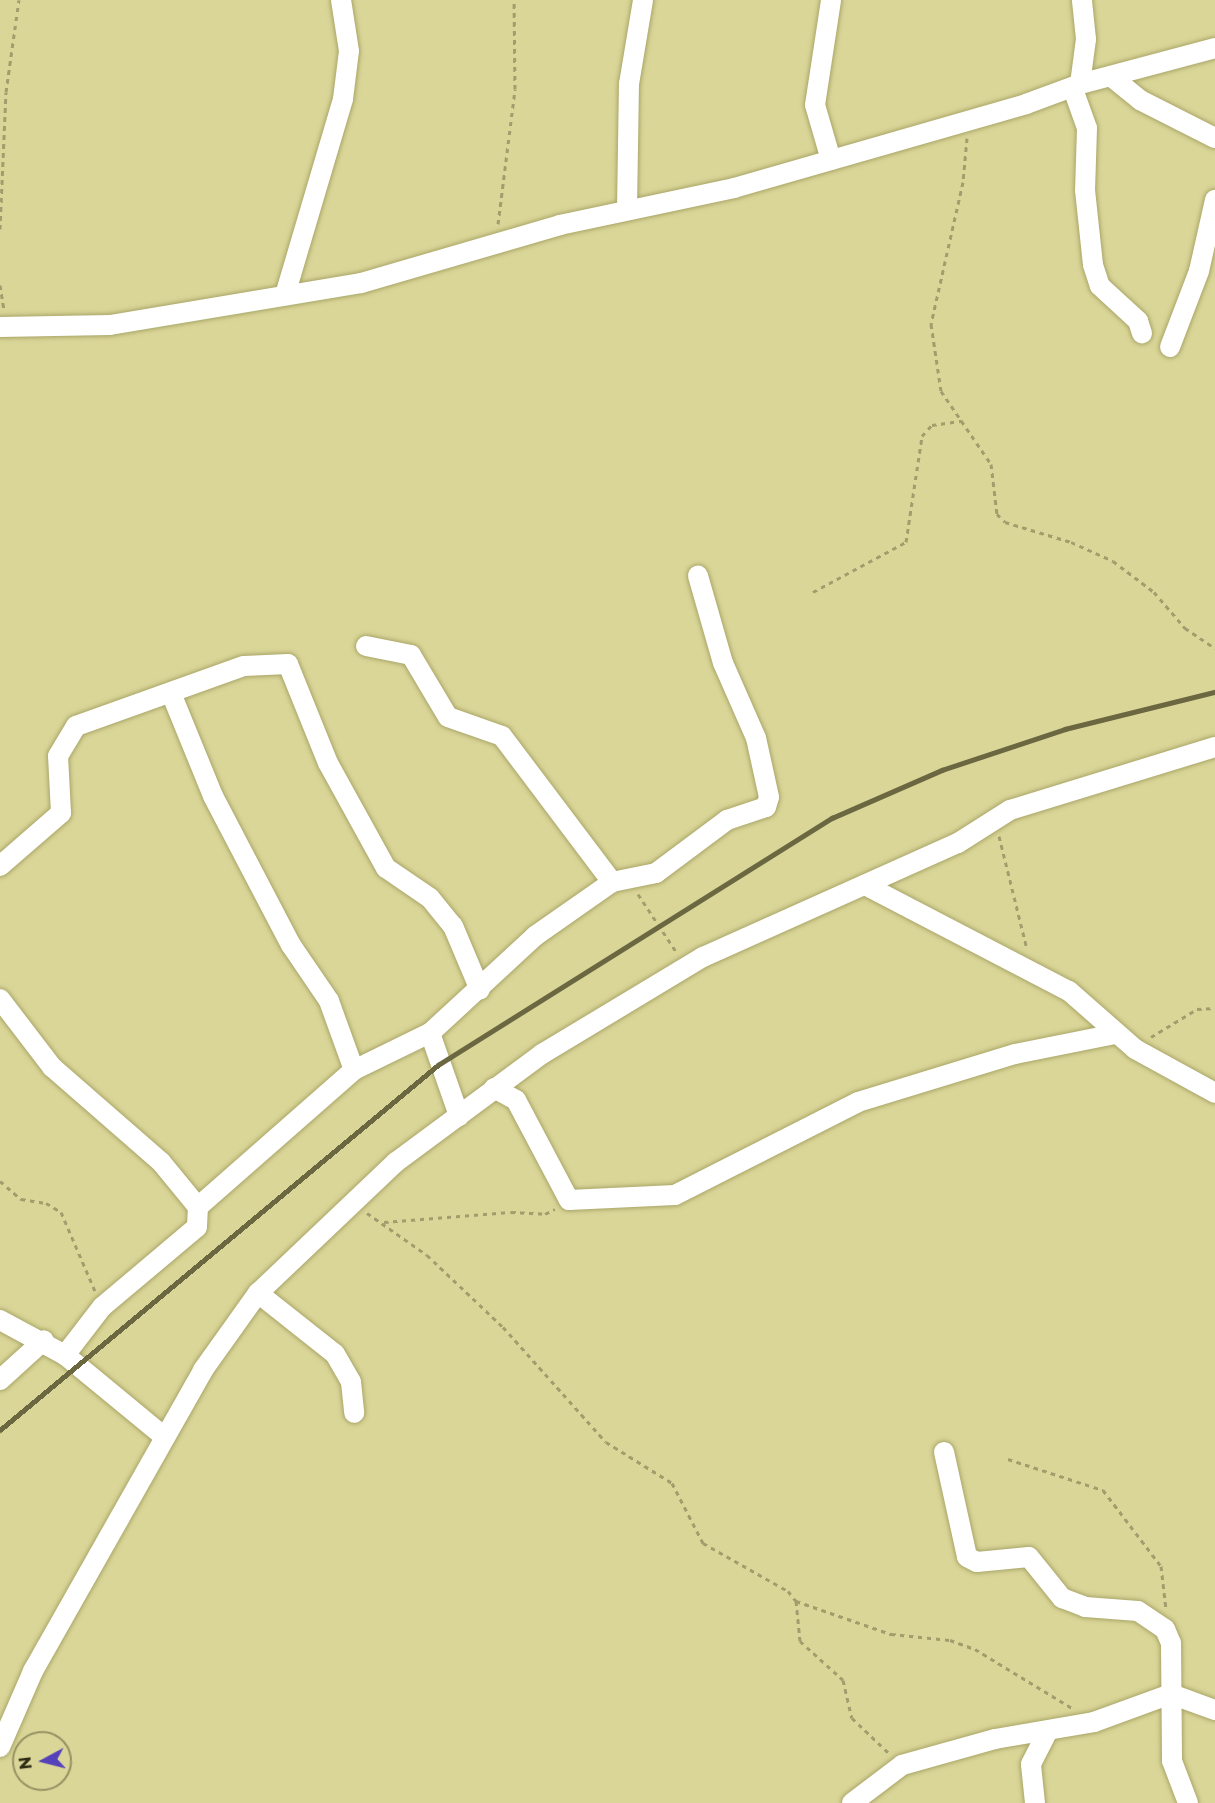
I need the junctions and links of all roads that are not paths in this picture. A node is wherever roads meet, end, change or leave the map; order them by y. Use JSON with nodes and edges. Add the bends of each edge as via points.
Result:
{"nodes":[{"id":1,"x":340,"y":0,"type":"edge"},
{"id":2,"x":643,"y":0,"type":"edge"},
{"id":3,"x":831,"y":0,"type":"edge"},
{"id":4,"x":1082,"y":0,"type":"edge"},
{"id":5,"x":1215,"y":48,"type":"edge"},
{"id":6,"x":1113,"y":78,"type":"junction"},
{"id":7,"x":1077,"y":86,"type":"junction"},
{"id":8,"x":1215,"y":138,"type":"edge"},
{"id":9,"x":831,"y":160,"type":"junction"},
{"id":10,"x":1215,"y":200,"type":"edge"},
{"id":11,"x":627,"y":210,"type":"junction"},
{"id":12,"x":285,"y":295,"type":"junction"},
{"id":13,"x":2,"y":327,"type":"edge"},
{"id":14,"x":1142,"y":333,"type":"dead end"},
{"id":15,"x":1170,"y":347,"type":"dead end"},
{"id":16,"x":698,"y":576,"type":"dead end"},
{"id":17,"x":366,"y":646,"type":"dead end"},
{"id":18,"x":171,"y":693,"type":"junction"},
{"id":19,"x":1215,"y":747,"type":"edge"},
{"id":20,"x":0,"y":866,"type":"edge"},
{"id":21,"x":622,"y":881,"type":"junction"},
{"id":22,"x":865,"y":885,"type":"junction"},
{"id":23,"x":480,"y":990,"type":"junction"},
{"id":24,"x":0,"y":999,"type":"edge"},
{"id":25,"x":430,"y":1033,"type":"junction"},
{"id":26,"x":1115,"y":1034,"type":"junction"},
{"id":27,"x":354,"y":1070,"type":"junction"},
{"id":28,"x":494,"y":1088,"type":"junction"},
{"id":29,"x":1215,"y":1094,"type":"edge"},
{"id":30,"x":459,"y":1116,"type":"junction"},
{"id":31,"x":198,"y":1207,"type":"junction"},
{"id":32,"x":258,"y":1293,"type":"junction"},
{"id":33,"x":0,"y":1320,"type":"edge"},
{"id":34,"x":44,"y":1340,"type":"junction"},
{"id":35,"x":65,"y":1355,"type":"junction"},
{"id":36,"x":0,"y":1380,"type":"edge"},
{"id":37,"x":354,"y":1413,"type":"dead end"},
{"id":38,"x":162,"y":1436,"type":"junction"},
{"id":39,"x":944,"y":1452,"type":"dead end"},
{"id":40,"x":1171,"y":1694,"type":"junction"},
{"id":41,"x":1215,"y":1710,"type":"edge"},
{"id":42,"x":1047,"y":1731,"type":"junction"},
{"id":43,"x":0,"y":1747,"type":"edge"},
{"id":44,"x":852,"y":1803,"type":"edge"},
{"id":45,"x":1035,"y":1803,"type":"edge"},
{"id":46,"x":1188,"y":1803,"type":"edge"}],
"edges":[{"from":1,"to":12,"type":"street","via":[[349,51],[343,99]]},
{"from":2,"to":11,"type":"street","via":[[629,84]]},
{"from":3,"to":9,"type":"street","via":[[815,105]]},
{"from":4,"to":7,"type":"street","via":[[1086,39]]},
{"from":5,"to":6,"type":"street"},
{"from":6,"to":7,"type":"street"},
{"from":6,"to":8,"type":"street","via":[[1140,100]]},
{"from":7,"to":9,"type":"street"},
{"from":7,"to":14,"type":"street","via":[[1087,128],[1085,190],[1093,265],[1100,286],[1138,321]]},
{"from":9,"to":11,"type":"street"},
{"from":10,"to":15,"type":"street","via":[[1199,271]]},
{"from":11,"to":12,"type":"street","via":[[361,283]]},
{"from":12,"to":13,"type":"street","via":[[110,325]]},
{"from":16,"to":21,"type":"street","via":[[723,663],[756,738],[769,797],[765,807],[727,820],[656,873]]},
{"from":17,"to":21,"type":"street","via":[[411,655],[448,717],[502,736]]},
{"from":18,"to":20,"type":"street","via":[[76,726],[58,756],[61,813]]},
{"from":18,"to":23,"type":"street","via":[[244,666],[288,664],[328,763],[386,868],[430,898],[453,926]]},
{"from":18,"to":27,"type":"street","via":[[213,796],[291,945],[329,1000]]},
{"from":19,"to":22,"type":"street","via":[[1010,810],[991,824]]},
{"from":21,"to":23,"type":"street","via":[[535,936]]},
{"from":22,"to":26,"type":"street","via":[[1069,991]]},
{"from":22,"to":28,"type":"street","via":[[698,960]]},
{"from":23,"to":25,"type":"street"},
{"from":24,"to":31,"type":"street","via":[[52,1067],[161,1162]]},
{"from":25,"to":27,"type":"street"},
{"from":25,"to":30,"type":"street"},
{"from":26,"to":28,"type":"street","via":[[1015,1054],[858,1102],[675,1195],[569,1200],[516,1100]]},
{"from":26,"to":29,"type":"street"},
{"from":27,"to":31,"type":"street"},
{"from":28,"to":30,"type":"street"},
{"from":30,"to":32,"type":"street","via":[[351,1203]]},
{"from":31,"to":35,"type":"street","via":[[197,1227],[102,1307]]},
{"from":32,"to":37,"type":"street","via":[[334,1354],[351,1382]]},
{"from":32,"to":38,"type":"street"},
{"from":33,"to":34,"type":"street"},
{"from":34,"to":35,"type":"street"},
{"from":34,"to":36,"type":"street"},
{"from":35,"to":38,"type":"street"},
{"from":38,"to":43,"type":"street","via":[[33,1671]]},
{"from":39,"to":40,"type":"street","via":[[967,1557],[977,1562],[1029,1557],[1062,1598],[1085,1607],[1138,1611],[1165,1629]]},
{"from":40,"to":41,"type":"street"},
{"from":40,"to":42,"type":"street","via":[[1094,1722]]},
{"from":40,"to":46,"type":"street","via":[[1172,1761]]},
{"from":42,"to":44,"type":"street","via":[[1022,1732],[902,1766]]},
{"from":42,"to":45,"type":"street","via":[[1031,1764]]}]}
